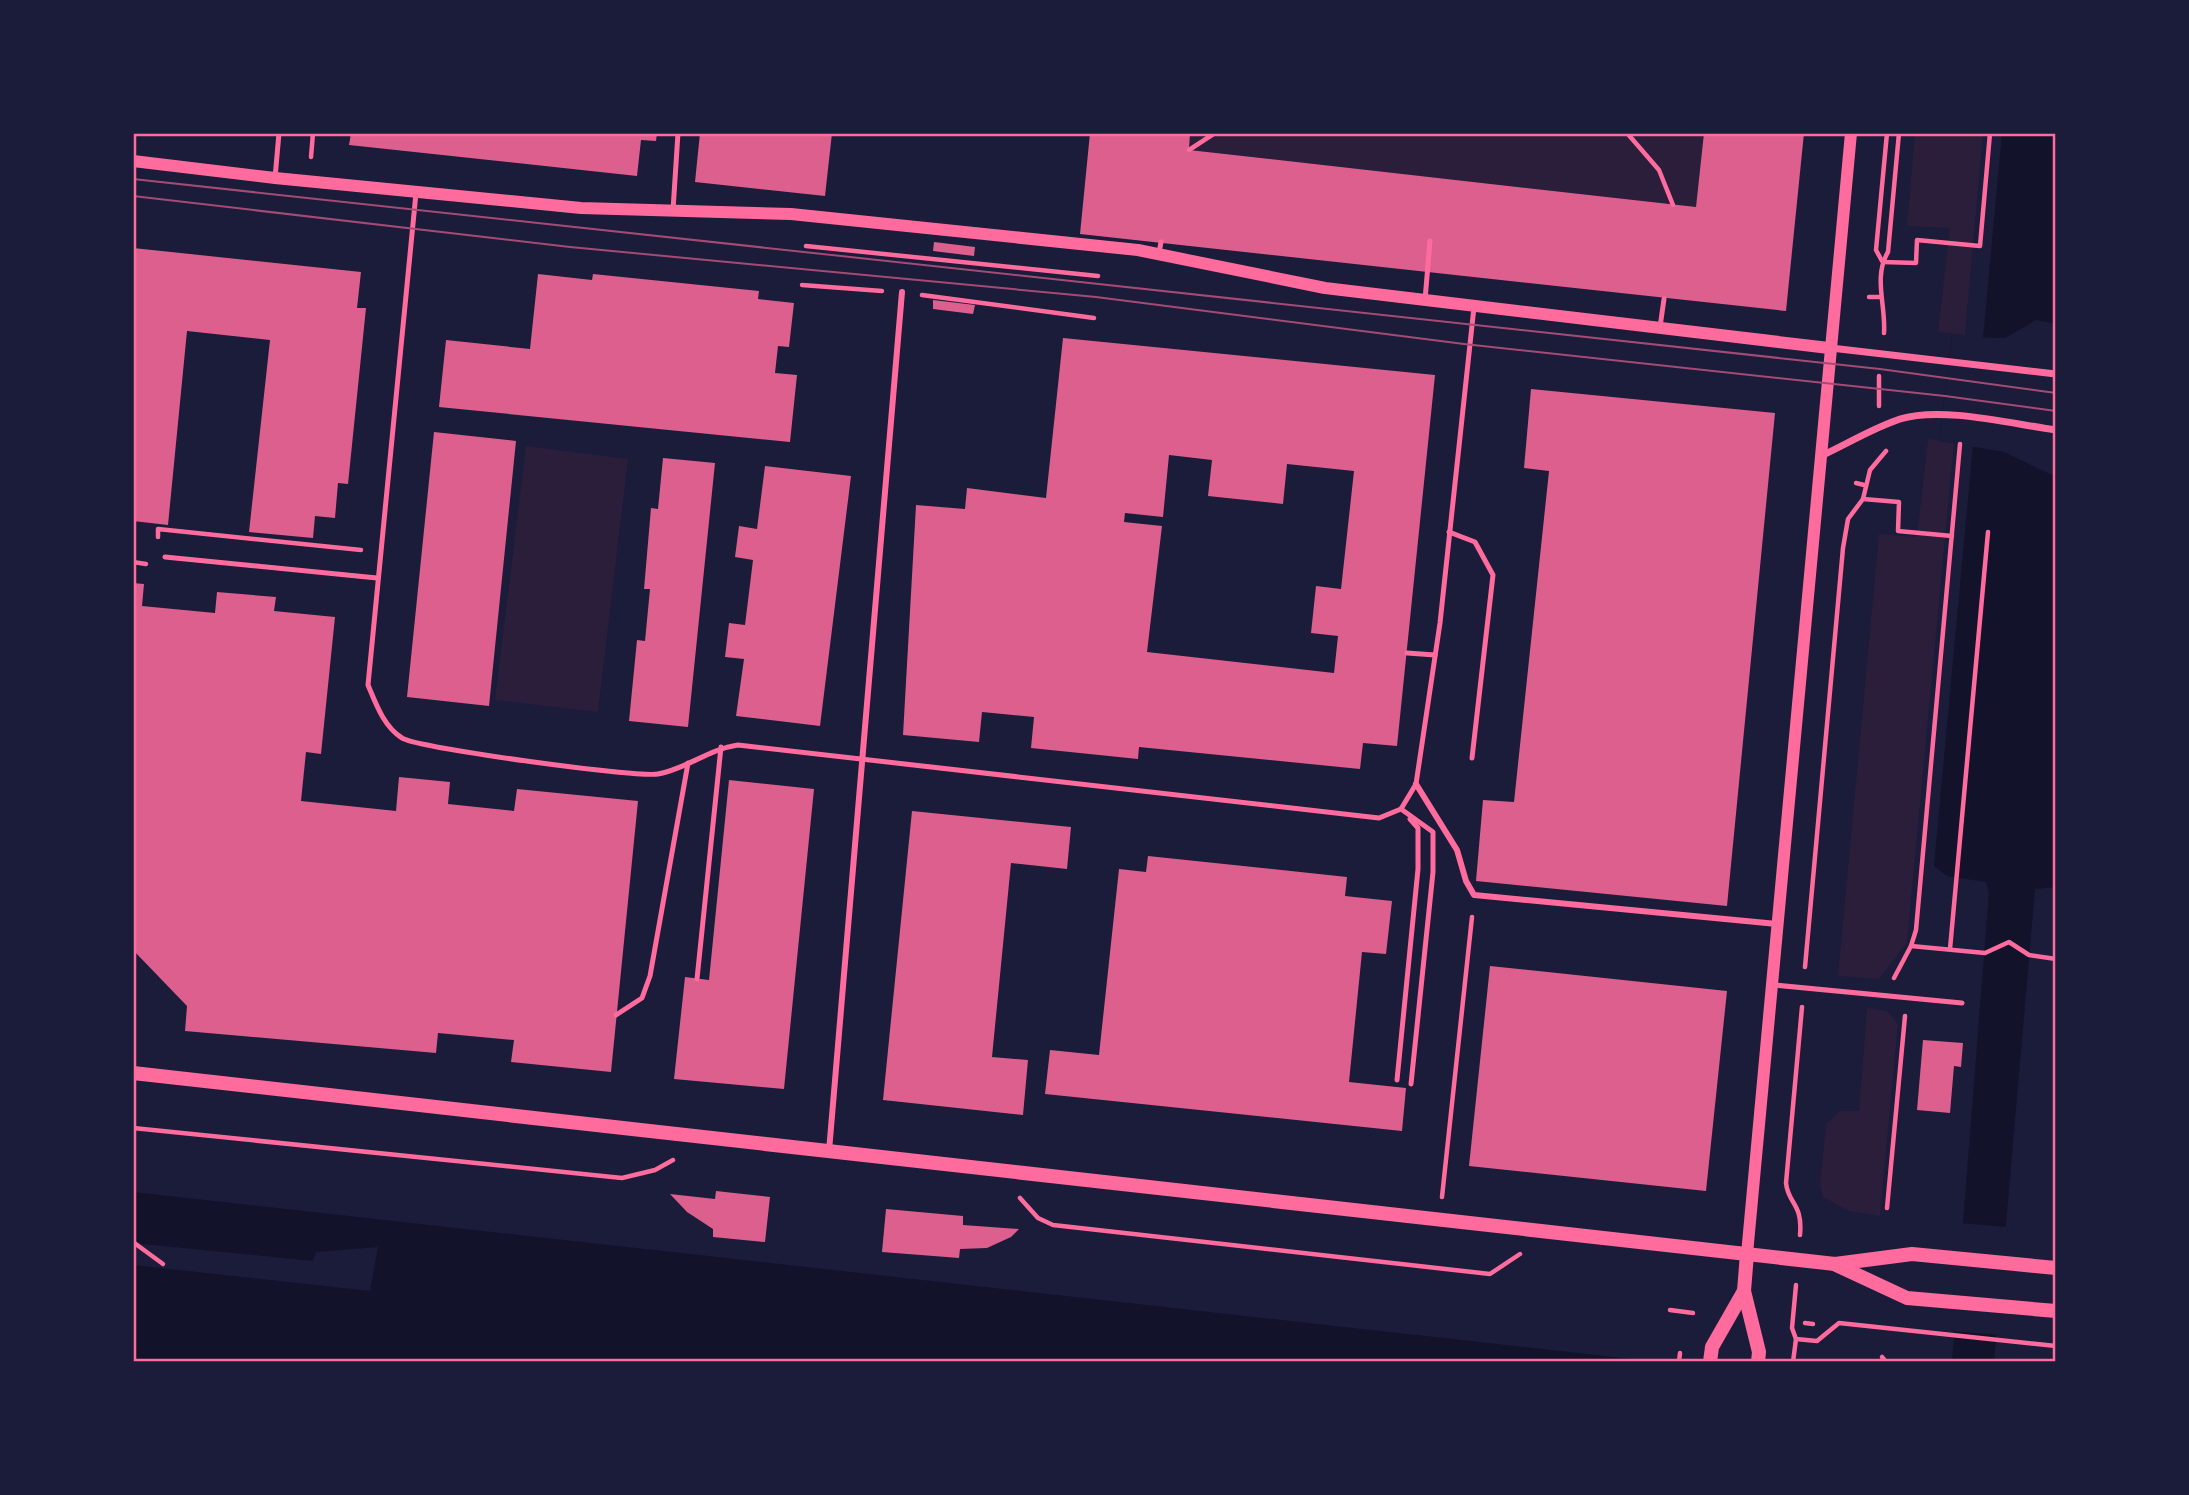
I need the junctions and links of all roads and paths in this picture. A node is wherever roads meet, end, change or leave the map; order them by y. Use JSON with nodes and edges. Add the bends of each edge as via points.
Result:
{"nodes":[{"id":1,"x":279,"y":133,"type":"edge"},
{"id":2,"x":313,"y":133,"type":"edge"},
{"id":3,"x":678,"y":133,"type":"edge"},
{"id":4,"x":1215,"y":133,"type":"edge"},
{"id":5,"x":1627,"y":133,"type":"edge"},
{"id":6,"x":1851,"y":133,"type":"edge"},
{"id":7,"x":1886,"y":133,"type":"edge"},
{"id":8,"x":1899,"y":133,"type":"edge"},
{"id":9,"x":1990,"y":133,"type":"edge"},
{"id":10,"x":1189,"y":150,"type":"dead end"},
{"id":11,"x":133,"y":160,"type":"edge"},
{"id":12,"x":310,"y":163,"type":"dead end"},
{"id":13,"x":275,"y":178,"type":"junction"},
{"id":14,"x":416,"y":193,"type":"junction"},
{"id":15,"x":1673,"y":205,"type":"dead end"},
{"id":16,"x":673,"y":211,"type":"junction"},
{"id":17,"x":1430,"y":241,"type":"dead end"},
{"id":18,"x":806,"y":246,"type":"dead end"},
{"id":19,"x":1882,"y":262,"type":"junction"},
{"id":20,"x":1098,"y":276,"type":"dead end"},
{"id":21,"x":802,"y":285,"type":"dead end"},
{"id":22,"x":902,"y":292,"type":"junction"},
{"id":23,"x":1869,"y":297,"type":"dead end"},
{"id":24,"x":1880,"y":297,"type":"junction"},
{"id":25,"x":1664,"y":299,"type":"dead end"},
{"id":26,"x":1425,"y":300,"type":"junction"},
{"id":27,"x":1474,"y":307,"type":"junction"},
{"id":28,"x":1094,"y":318,"type":"dead end"},
{"id":29,"x":1884,"y":326,"type":"dead end"},
{"id":30,"x":1660,"y":329,"type":"junction"},
{"id":31,"x":1829,"y":348,"type":"junction"},
{"id":32,"x":2056,"y":374,"type":"edge"},
{"id":33,"x":2056,"y":430,"type":"edge"},
{"id":34,"x":1893,"y":444,"type":"dead end"},
{"id":35,"x":1960,"y":444,"type":"dead end"},
{"id":36,"x":1821,"y":456,"type":"junction"},
{"id":37,"x":1856,"y":484,"type":"dead end"},
{"id":38,"x":1864,"y":485,"type":"junction"},
{"id":39,"x":1863,"y":499,"type":"junction"},
{"id":40,"x":1988,"y":532,"type":"dead end"},
{"id":41,"x":1449,"y":533,"type":"junction"},
{"id":42,"x":1952,"y":536,"type":"junction"},
{"id":43,"x":165,"y":557,"type":"dead end"},
{"id":44,"x":377,"y":578,"type":"junction"},
{"id":45,"x":1407,"y":653,"type":"dead end"},
{"id":46,"x":1435,"y":654,"type":"junction"},
{"id":47,"x":721,"y":747,"type":"junction"},
{"id":48,"x":864,"y":758,"type":"junction"},
{"id":49,"x":1472,"y":758,"type":"dead end"},
{"id":50,"x":688,"y":763,"type":"junction"},
{"id":51,"x":1416,"y":784,"type":"junction"},
{"id":52,"x":1401,"y":809,"type":"junction"},
{"id":53,"x":1474,"y":895,"type":"junction"},
{"id":54,"x":1777,"y":924,"type":"junction"},
{"id":55,"x":1911,"y":946,"type":"junction"},
{"id":56,"x":1950,"y":950,"type":"junction"},
{"id":57,"x":2056,"y":959,"type":"edge"},
{"id":58,"x":697,"y":979,"type":"dead end"},
{"id":59,"x":1771,"y":985,"type":"junction"},
{"id":60,"x":1803,"y":989,"type":"junction"},
{"id":61,"x":1884,"y":996,"type":"junction"},
{"id":62,"x":1962,"y":1003,"type":"dead end"},
{"id":63,"x":616,"y":1015,"type":"dead end"},
{"id":64,"x":133,"y":1073,"type":"edge"},
{"id":65,"x":1397,"y":1080,"type":"dead end"},
{"id":66,"x":1411,"y":1084,"type":"dead end"},
{"id":67,"x":133,"y":1128,"type":"edge"},
{"id":68,"x":714,"y":1139,"type":"junction"},
{"id":69,"x":829,"y":1152,"type":"junction"},
{"id":70,"x":1004,"y":1171,"type":"junction"},
{"id":71,"x":1887,"y":1208,"type":"dead end"},
{"id":72,"x":1439,"y":1220,"type":"junction"},
{"id":73,"x":1801,"y":1222,"type":"dead end"},
{"id":74,"x":1553,"y":1232,"type":"junction"},
{"id":75,"x":133,"y":1242,"type":"edge"},
{"id":76,"x":1747,"y":1254,"type":"junction"},
{"id":77,"x":163,"y":1264,"type":"dead end"},
{"id":78,"x":1835,"y":1265,"type":"junction"},
{"id":79,"x":2054,"y":1268,"type":"edge"},
{"id":80,"x":1744,"y":1291,"type":"junction"},
{"id":81,"x":1795,"y":1296,"type":"dead end"},
{"id":82,"x":1670,"y":1310,"type":"dead end"},
{"id":83,"x":2052,"y":1311,"type":"edge"},
{"id":84,"x":1693,"y":1313,"type":"dead end"},
{"id":85,"x":1805,"y":1323,"type":"dead end"},
{"id":86,"x":1813,"y":1324,"type":"dead end"},
{"id":87,"x":1796,"y":1339,"type":"junction"},
{"id":88,"x":2056,"y":1346,"type":"edge"},
{"id":89,"x":1680,"y":1353,"type":"dead end"},
{"id":90,"x":1711,"y":1355,"type":"edge"},
{"id":91,"x":1758,"y":1357,"type":"edge"},
{"id":92,"x":1679,"y":1362,"type":"edge"},
{"id":93,"x":1793,"y":1362,"type":"edge"}],
"edges":[{"from":1,"to":13,"type":"lane"},
{"from":2,"to":12,"type":"path"},
{"from":3,"to":16,"type":"lane"},
{"from":4,"to":10,"type":"path"},
{"from":5,"to":15,"type":"path","via":[[1659,170]]},
{"from":6,"to":31,"type":"street"},
{"from":7,"to":19,"type":"path","via":[[1876,250]]},
{"from":8,"to":19,"type":"path","via":[[1888,252]]},
{"from":9,"to":19,"type":"path","via":[[1980,246],[1917,240],[1916,263]]},
{"from":11,"to":13,"type":"street"},
{"from":13,"to":14,"type":"street"},
{"from":14,"to":16,"type":"street"},
{"from":14,"to":44,"type":"lane"},
{"from":16,"to":26,"type":"street","via":[[791,215],[1160,248],[1325,288]]},
{"from":17,"to":26,"type":"lane"},
{"from":18,"to":20,"type":"path"},
{"from":19,"to":24,"type":"path"},
{"from":21,"to":22,"type":"path"},
{"from":22,"to":28,"type":"path"},
{"from":22,"to":48,"type":"street"},
{"from":23,"to":24,"type":"path"},
{"from":24,"to":29,"type":"path"},
{"from":25,"to":30,"type":"lane"},
{"from":26,"to":27,"type":"street"},
{"from":27,"to":30,"type":"street"},
{"from":27,"to":41,"type":"lane"},
{"from":30,"to":31,"type":"street"},
{"from":31,"to":32,"type":"street"},
{"from":31,"to":36,"type":"street"},
{"from":33,"to":36,"type":"street","via":[[1942,415],[1902,418]]},
{"from":34,"to":38,"type":"path","via":[[1875,463]]},
{"from":35,"to":42,"type":"path"},
{"from":36,"to":54,"type":"street"},
{"from":37,"to":38,"type":"path"},
{"from":38,"to":39,"type":"path"},
{"from":39,"to":42,"type":"path","via":[[1899,502],[1898,531]]},
{"from":39,"to":60,"type":"path","via":[[1848,519],[1843,548]]},
{"from":40,"to":56,"type":"path"},
{"from":41,"to":46,"type":"lane"},
{"from":41,"to":49,"type":"lane","via":[[1475,542],[1493,575]]},
{"from":42,"to":55,"type":"path"},
{"from":43,"to":44,"type":"lane"},
{"from":44,"to":50,"type":"lane","via":[[368,685],[381,716],[403,738],[440,748],[656,775]]},
{"from":45,"to":46,"type":"lane"},
{"from":46,"to":51,"type":"lane"},
{"from":47,"to":48,"type":"lane"},
{"from":47,"to":50,"type":"lane"},
{"from":47,"to":58,"type":"lane"},
{"from":48,"to":52,"type":"lane","via":[[1379,818]]},
{"from":48,"to":69,"type":"street"},
{"from":50,"to":63,"type":"lane","via":[[650,976],[642,998]]},
{"from":51,"to":52,"type":"lane"},
{"from":51,"to":53,"type":"street","via":[[1457,850]]},
{"from":52,"to":65,"type":"lane","via":[[1418,828],[1418,869]]},
{"from":52,"to":66,"type":"lane","via":[[1433,832]]},
{"from":53,"to":54,"type":"street"},
{"from":53,"to":72,"type":"path"},
{"from":54,"to":59,"type":"street"},
{"from":55,"to":56,"type":"path"},
{"from":55,"to":61,"type":"path"},
{"from":56,"to":57,"type":"path","via":[[1985,953],[2009,942],[2029,955]]},
{"from":59,"to":60,"type":"lane"},
{"from":59,"to":76,"type":"street"},
{"from":60,"to":61,"type":"lane"},
{"from":60,"to":73,"type":"path","via":[[1786,1184],[1799,1207]]},
{"from":61,"to":62,"type":"lane"},
{"from":61,"to":71,"type":"path","via":[[1905,1015]]},
{"from":64,"to":68,"type":"main road"},
{"from":67,"to":68,"type":"path","via":[[622,1178],[655,1170]]},
{"from":68,"to":69,"type":"main road"},
{"from":69,"to":70,"type":"main road"},
{"from":70,"to":72,"type":"main road"},
{"from":70,"to":74,"type":"path","via":[[1025,1205],[1053,1225],[1490,1274]]},
{"from":72,"to":74,"type":"main road"},
{"from":74,"to":76,"type":"main road"},
{"from":75,"to":77,"type":"path"},
{"from":76,"to":78,"type":"main road"},
{"from":76,"to":80,"type":"main road"},
{"from":78,"to":79,"type":"main road","via":[[1912,1254]]},
{"from":78,"to":83,"type":"main road","via":[[1907,1298]]},
{"from":80,"to":90,"type":"main road"},
{"from":80,"to":91,"type":"main road"},
{"from":81,"to":87,"type":"path","via":[[1792,1328]]},
{"from":82,"to":84,"type":"path"},
{"from":85,"to":86,"type":"path"},
{"from":87,"to":88,"type":"path","via":[[1817,1341],[1839,1323]]},
{"from":87,"to":93,"type":"path"},
{"from":89,"to":92,"type":"path"}]}
